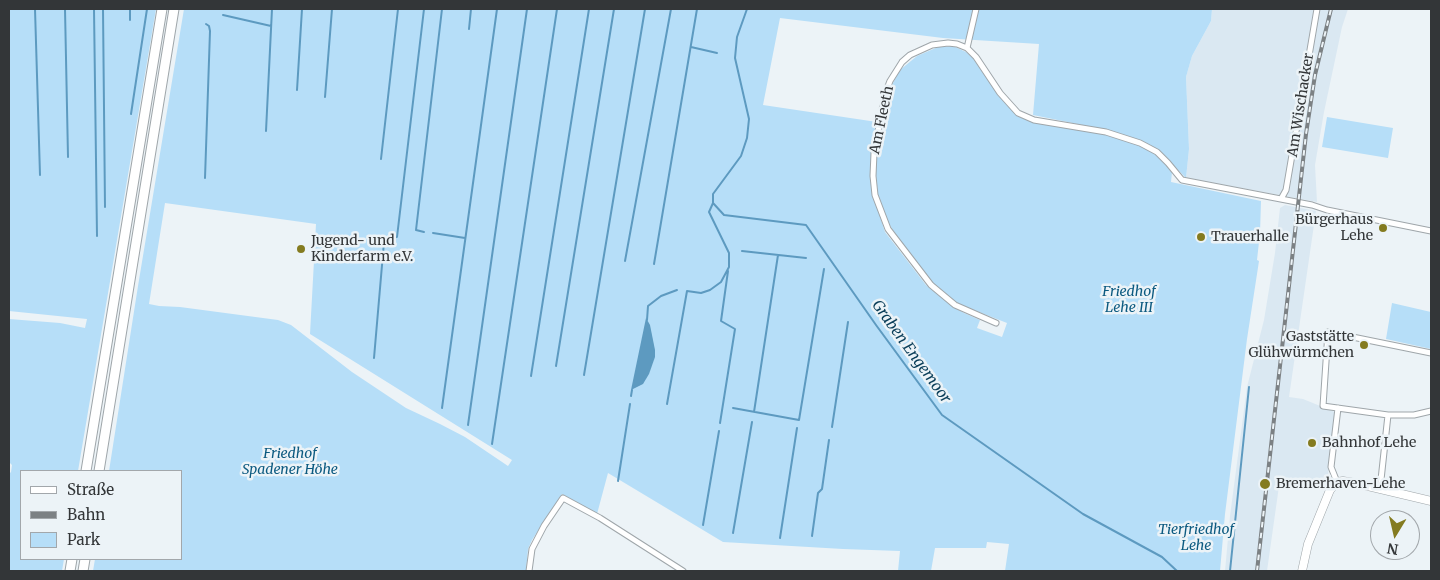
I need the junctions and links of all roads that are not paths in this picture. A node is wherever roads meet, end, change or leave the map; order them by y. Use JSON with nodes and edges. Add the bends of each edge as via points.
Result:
{"nodes":[{"id":1,"x":162,"y":9,"type":"edge"},
{"id":2,"x":174,"y":9,"type":"edge"},
{"id":3,"x":976,"y":9,"type":"edge"},
{"id":4,"x":1317,"y":9,"type":"edge"},
{"id":5,"x":967,"y":48,"type":"junction"},
{"id":6,"x":1280,"y":199,"type":"junction"},
{"id":7,"x":1431,"y":231,"type":"edge"},
{"id":8,"x":996,"y":323,"type":"dead end"},
{"id":9,"x":1431,"y":353,"type":"edge"},
{"id":10,"x":1338,"y":408,"type":"junction"},
{"id":11,"x":1431,"y":412,"type":"edge"},
{"id":12,"x":1388,"y":416,"type":"junction"},
{"id":13,"x":86,"y":470,"type":"edge"},
{"id":14,"x":99,"y":470,"type":"edge"},
{"id":15,"x":1337,"y":482,"type":"junction"},
{"id":16,"x":1380,"y":489,"type":"junction"},
{"id":17,"x":1431,"y":502,"type":"edge"},
{"id":18,"x":680,"y":570,"type":"edge"},
{"id":19,"x":530,"y":571,"type":"edge"},
{"id":20,"x":671,"y":571,"type":"edge"},
{"id":21,"x":1302,"y":571,"type":"edge"}],
"edges":[{"from":1,"to":13,"type":"highway"},
{"from":2,"to":14,"type":"highway"},
{"from":3,"to":5,"type":"street"},
{"from":4,"to":6,"type":"street","name":"Am Wischacker","via":[[1286,190]]},
{"from":5,"to":6,"type":"street","via":[[1018,113],[1034,120],[1106,132],[1140,143],[1157,152],[1182,180]]},
{"from":5,"to":8,"type":"street","name":"Am Fleeth","via":[[948,43],[932,45],[910,55],[898,68],[885,94],[879,124],[874,153],[875,195],[888,229],[931,285],[956,304]]},
{"from":6,"to":7,"type":"street"},
{"from":9,"to":10,"type":"street","via":[[1328,332],[1323,406]]},
{"from":10,"to":12,"type":"street"},
{"from":10,"to":15,"type":"street","via":[[1331,467]]},
{"from":11,"to":12,"type":"street"},
{"from":12,"to":16,"type":"street"},
{"from":15,"to":16,"type":"street"},
{"from":15,"to":21,"type":"street","via":[[1330,490],[1308,544]]},
{"from":16,"to":17,"type":"street"},
{"from":18,"to":19,"type":"street","via":[[563,498],[532,549]]},
{"from":18,"to":20,"type":"street"}]}
